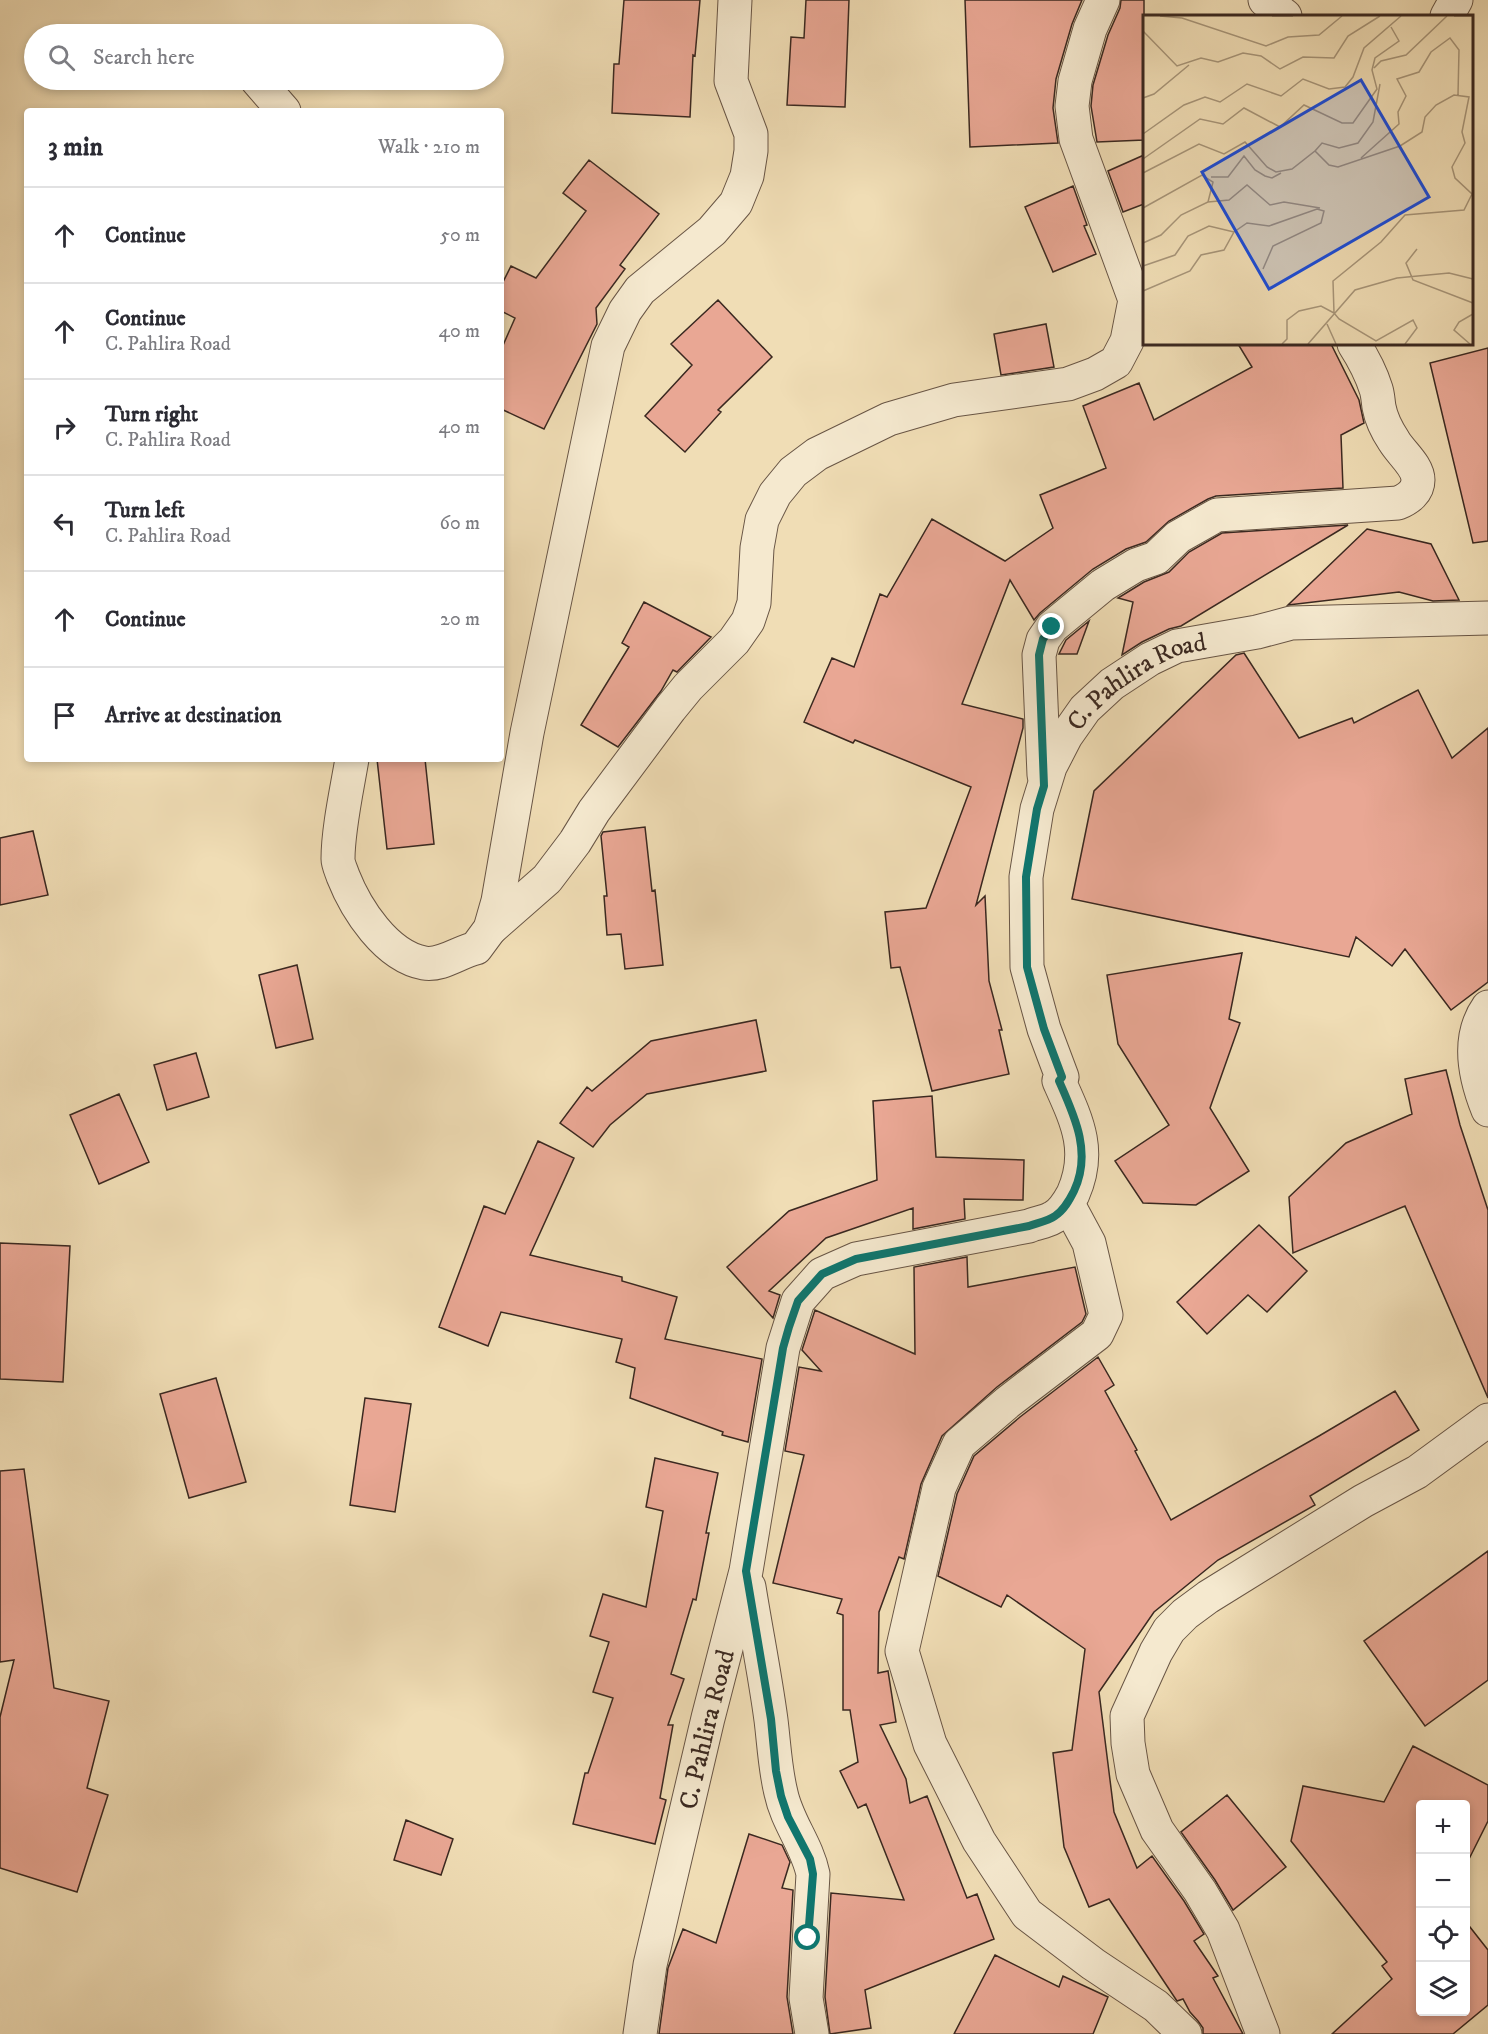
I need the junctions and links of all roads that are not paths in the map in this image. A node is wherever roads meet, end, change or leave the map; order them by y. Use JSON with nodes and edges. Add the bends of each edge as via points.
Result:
{"nodes":[{"id":1,"x":735,"y":0,"type":"edge"},
{"id":2,"x":1103,"y":0,"type":"edge"},
{"id":3,"x":1265,"y":0,"type":"edge"},
{"id":4,"x":1456,"y":0,"type":"edge"},
{"id":5,"x":1284,"y":15,"type":"edge"},
{"id":6,"x":1448,"y":15,"type":"edge"},
{"id":7,"x":266,"y":90,"type":"edge"},
{"id":8,"x":281,"y":108,"type":"edge"},
{"id":9,"x":1355,"y":345,"type":"edge"},
{"id":10,"x":1488,"y":618,"type":"edge"},
{"id":11,"x":352,"y":762,"type":"edge"},
{"id":12,"x":1044,"y":786,"type":"junction"},
{"id":13,"x":490,"y":929,"type":"junction"},
{"id":14,"x":1488,"y":1007,"type":"edge"},
{"id":15,"x":1488,"y":1110,"type":"edge"},
{"id":16,"x":1068,"y":1204,"type":"junction"},
{"id":17,"x":1488,"y":1420,"type":"edge"},
{"id":18,"x":746,"y":1571,"type":"junction"},
{"id":19,"x":640,"y":2034,"type":"edge"},
{"id":20,"x":813,"y":2034,"type":"edge"},
{"id":21,"x":1185,"y":2034,"type":"edge"},
{"id":22,"x":1263,"y":2034,"type":"edge"}],
"edges":[{"from":1,"to":13,"type":"street","via":[[731,81],[751,134],[747,176],[736,203],[712,231],[640,290],[608,345]]},
{"from":2,"to":13,"type":"street","via":[[1090,29],[1072,106],[1076,139],[1135,300],[1127,341],[1116,362],[1068,384],[954,400],[889,419],[817,454],[793,472],[775,494],[762,520],[754,603],[748,621],[670,709],[547,879]]},
{"from":3,"to":5,"type":"street"},
{"from":4,"to":6,"type":"street"},
{"from":7,"to":8,"type":"street"},
{"from":9,"to":12,"type":"street","via":[[1371,375],[1386,426],[1414,468],[1418,480],[1415,492],[1398,503],[1217,515],[1178,537],[1156,558],[1103,585],[1066,614],[1043,639],[1039,655]]},
{"from":10,"to":12,"type":"street","name":"C. Pahlira Road","via":[[1291,623],[1257,633],[1177,646],[1112,684],[1085,709],[1066,736]]},
{"from":11,"to":13,"type":"street","via":[[338,861],[350,893],[379,936],[401,954],[425,963],[476,948]]},
{"from":12,"to":16,"type":"street","name":"C. Pahlira Road","via":[[1026,877],[1027,967],[1062,1077],[1059,1081],[1076,1119],[1083,1153],[1079,1179]]},
{"from":14,"to":15,"type":"street","via":[[1478,1028],[1475,1047],[1475,1067]]},
{"from":16,"to":18,"type":"street","name":"C. Pahlira Road","via":[[1053,1218],[1029,1226],[856,1259],[822,1274],[798,1301],[783,1348]]},
{"from":16,"to":21,"type":"street","via":[[1089,1243],[1106,1315],[1097,1334],[959,1444],[939,1488],[902,1651],[930,1744],[979,1840],[1027,1914],[1156,2006]]},
{"from":17,"to":22,"type":"street","via":[[1417,1472],[1363,1501],[1185,1614],[1169,1630],[1156,1652],[1127,1716],[1131,1764],[1144,1802],[1157,1830],[1223,1930]]},
{"from":18,"to":19,"type":"street","name":"C. Pahlira Road","via":[[650,1965]]},
{"from":18,"to":20,"type":"street","via":[[781,1796],[813,1874],[807,1965]]}]}
